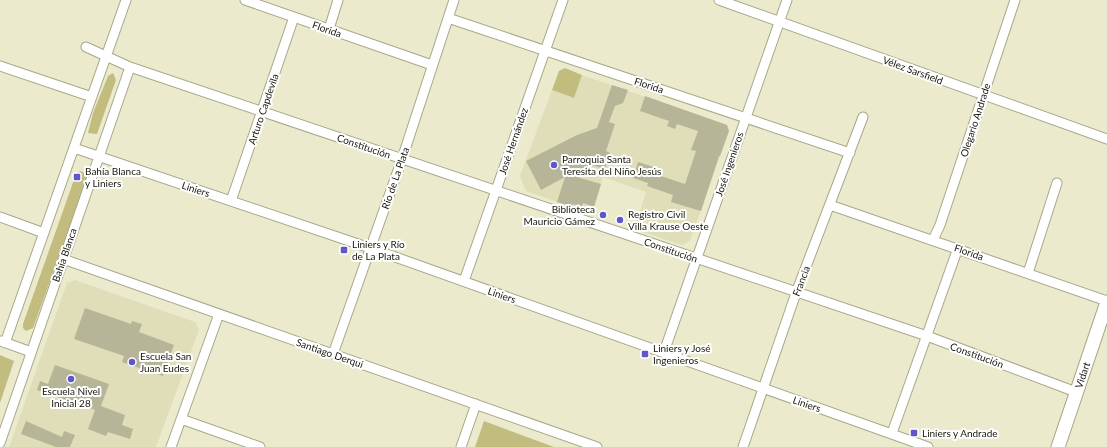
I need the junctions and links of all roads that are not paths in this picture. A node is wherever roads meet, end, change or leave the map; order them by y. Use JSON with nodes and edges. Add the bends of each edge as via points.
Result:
{"nodes":[{"id":1,"x":126,"y":0,"type":"edge"},
{"id":2,"x":245,"y":0,"type":"edge"},
{"id":3,"x":338,"y":0,"type":"edge"},
{"id":4,"x":454,"y":0,"type":"edge"},
{"id":5,"x":563,"y":0,"type":"edge"},
{"id":6,"x":719,"y":0,"type":"edge"},
{"id":7,"x":787,"y":0,"type":"edge"},
{"id":8,"x":1015,"y":0,"type":"edge"},
{"id":9,"x":294,"y":17,"type":"junction"},
{"id":10,"x":448,"y":18,"type":"junction"},
{"id":11,"x":779,"y":22,"type":"junction"},
{"id":12,"x":328,"y":29,"type":"junction"},
{"id":13,"x":86,"y":47,"type":"dead end"},
{"id":14,"x":545,"y":50,"type":"junction"},
{"id":15,"x":106,"y":58,"type":"junction"},
{"id":16,"x":432,"y":65,"type":"junction"},
{"id":17,"x":0,"y":66,"type":"edge"},
{"id":18,"x":130,"y":66,"type":"junction"},
{"id":19,"x":983,"y":95,"type":"junction"},
{"id":20,"x":92,"y":98,"type":"junction"},
{"id":21,"x":262,"y":111,"type":"junction"},
{"id":22,"x":745,"y":117,"type":"junction"},
{"id":23,"x":863,"y":117,"type":"dead end"},
{"id":24,"x":1107,"y":138,"type":"edge"},
{"id":25,"x":74,"y":148,"type":"junction"},
{"id":26,"x":850,"y":152,"type":"junction"},
{"id":27,"x":97,"y":157,"type":"junction"},
{"id":28,"x":402,"y":159,"type":"junction"},
{"id":29,"x":1057,"y":183,"type":"dead end"},
{"id":30,"x":496,"y":191,"type":"junction"},
{"id":31,"x":231,"y":201,"type":"junction"},
{"id":32,"x":830,"y":205,"type":"junction"},
{"id":33,"x":0,"y":217,"type":"edge"},
{"id":34,"x":44,"y":233,"type":"junction"},
{"id":35,"x":933,"y":240,"type":"junction"},
{"id":36,"x":370,"y":248,"type":"junction"},
{"id":37,"x":958,"y":248,"type":"junction"},
{"id":38,"x":63,"y":259,"type":"junction"},
{"id":39,"x":697,"y":259,"type":"junction"},
{"id":40,"x":1028,"y":273,"type":"junction"},
{"id":41,"x":464,"y":281,"type":"junction"},
{"id":42,"x":796,"y":293,"type":"junction"},
{"id":43,"x":1107,"y":301,"type":"edge"},
{"id":44,"x":219,"y":314,"type":"junction"},
{"id":45,"x":927,"y":336,"type":"junction"},
{"id":46,"x":3,"y":342,"type":"edge"},
{"id":47,"x":31,"y":352,"type":"junction"},
{"id":48,"x":664,"y":352,"type":"junction"},
{"id":49,"x":333,"y":354,"type":"junction"},
{"id":50,"x":762,"y":389,"type":"junction"},
{"id":51,"x":1076,"y":392,"type":"junction"},
{"id":52,"x":476,"y":404,"type":"junction"},
{"id":53,"x":181,"y":419,"type":"junction"},
{"id":54,"x":3,"y":423,"type":"edge"},
{"id":55,"x":892,"y":433,"type":"junction"},
{"id":56,"x":0,"y":443,"type":"edge"},
{"id":57,"x":171,"y":447,"type":"edge"},
{"id":58,"x":260,"y":447,"type":"edge"},
{"id":59,"x":461,"y":447,"type":"edge"},
{"id":60,"x":597,"y":447,"type":"edge"},
{"id":61,"x":743,"y":447,"type":"edge"},
{"id":62,"x":928,"y":447,"type":"edge"},
{"id":63,"x":1058,"y":447,"type":"edge"}],
"edges":[{"from":1,"to":15,"type":"street"},
{"from":2,"to":9,"type":"street","name":"Florida"},
{"from":3,"to":12,"type":"street"},
{"from":4,"to":10,"type":"street","name":"Río de La Plata"},
{"from":5,"to":14,"type":"street","name":"José Hernández"},
{"from":6,"to":11,"type":"street","name":"Vélez Sarsfield"},
{"from":7,"to":11,"type":"street","name":"José Ingenieros"},
{"from":8,"to":19,"type":"street","name":"Olegario Andrade"},
{"from":9,"to":12,"type":"street","name":"Florida"},
{"from":9,"to":21,"type":"street","name":"Arturo Capdevila"},
{"from":10,"to":14,"type":"street","name":"Florida"},
{"from":10,"to":16,"type":"street","name":"Río de La Plata"},
{"from":11,"to":19,"type":"street","name":"Vélez Sarsfield"},
{"from":11,"to":22,"type":"street","name":"José Ingenieros"},
{"from":12,"to":16,"type":"street","name":"Florida"},
{"from":13,"to":15,"type":"street","name":"Constitución"},
{"from":14,"to":22,"type":"street","name":"Florida"},
{"from":14,"to":30,"type":"street","name":"José Hernández"},
{"from":15,"to":18,"type":"street","name":"Constitución"},
{"from":15,"to":20,"type":"street"},
{"from":16,"to":28,"type":"street","name":"Río de La Plata"},
{"from":17,"to":20,"type":"street"},
{"from":18,"to":21,"type":"street","name":"Constitución"},
{"from":18,"to":27,"type":"street","name":"Bahía Blanca"},
{"from":19,"to":24,"type":"street","name":"Vélez Sarsfield"},
{"from":19,"to":35,"type":"street","name":"Olegario Andrade","via":[[940,226]]},
{"from":20,"to":25,"type":"street"},
{"from":21,"to":28,"type":"street","name":"Constitución"},
{"from":21,"to":31,"type":"street","name":"Arturo Capdevila"},
{"from":22,"to":26,"type":"street","name":"Florida"},
{"from":22,"to":39,"type":"street","name":"José Ingenieros"},
{"from":23,"to":26,"type":"street","name":"Francia"},
{"from":25,"to":27,"type":"street","name":"Liniers"},
{"from":25,"to":34,"type":"street"},
{"from":26,"to":32,"type":"street","name":"Francia"},
{"from":27,"to":31,"type":"street","name":"Liniers"},
{"from":27,"to":38,"type":"street","name":"Bahía Blanca"},
{"from":28,"to":30,"type":"street","name":"Constitución"},
{"from":28,"to":36,"type":"street","name":"Río de La Plata"},
{"from":29,"to":40,"type":"street"},
{"from":30,"to":39,"type":"street","name":"Constitución"},
{"from":30,"to":41,"type":"street","name":"José Hernández"},
{"from":31,"to":36,"type":"street","name":"Liniers"},
{"from":32,"to":35,"type":"street","name":"Florida"},
{"from":32,"to":42,"type":"street","name":"Francia"},
{"from":33,"to":34,"type":"street"},
{"from":34,"to":46,"type":"street"},
{"from":35,"to":37,"type":"street","name":"Florida"},
{"from":36,"to":41,"type":"street","name":"Liniers"},
{"from":36,"to":49,"type":"street","name":"Río de La Plata"},
{"from":37,"to":40,"type":"street","name":"Florida"},
{"from":37,"to":45,"type":"street"},
{"from":38,"to":44,"type":"street","name":"Santiago Derqui"},
{"from":38,"to":47,"type":"street","name":"Bahía Blanca"},
{"from":39,"to":42,"type":"street","name":"Constitución"},
{"from":39,"to":48,"type":"street","name":"José Ingenieros"},
{"from":40,"to":43,"type":"street","name":"Florida"},
{"from":41,"to":48,"type":"street","name":"Liniers"},
{"from":42,"to":45,"type":"street","name":"Constitución"},
{"from":42,"to":50,"type":"street","name":"Francia"},
{"from":43,"to":51,"type":"street","name":"Vidart"},
{"from":44,"to":49,"type":"street","name":"Santiago Derqui"},
{"from":44,"to":53,"type":"street"},
{"from":45,"to":51,"type":"street","name":"Constitución"},
{"from":45,"to":55,"type":"street"},
{"from":46,"to":47,"type":"street"},
{"from":47,"to":54,"type":"street","name":"Bahía Blanca"},
{"from":48,"to":50,"type":"street","name":"Liniers"},
{"from":49,"to":52,"type":"street","name":"Santiago Derqui"},
{"from":50,"to":55,"type":"street","name":"Liniers"},
{"from":50,"to":61,"type":"street","name":"Francia"},
{"from":51,"to":63,"type":"street","name":"Vidart"},
{"from":52,"to":59,"type":"street"},
{"from":52,"to":60,"type":"street","name":"Santiago Derqui"},
{"from":53,"to":57,"type":"street"},
{"from":53,"to":58,"type":"street"},
{"from":54,"to":56,"type":"street","name":"Bahía Blanca"},
{"from":55,"to":62,"type":"street","name":"Liniers"}]}
